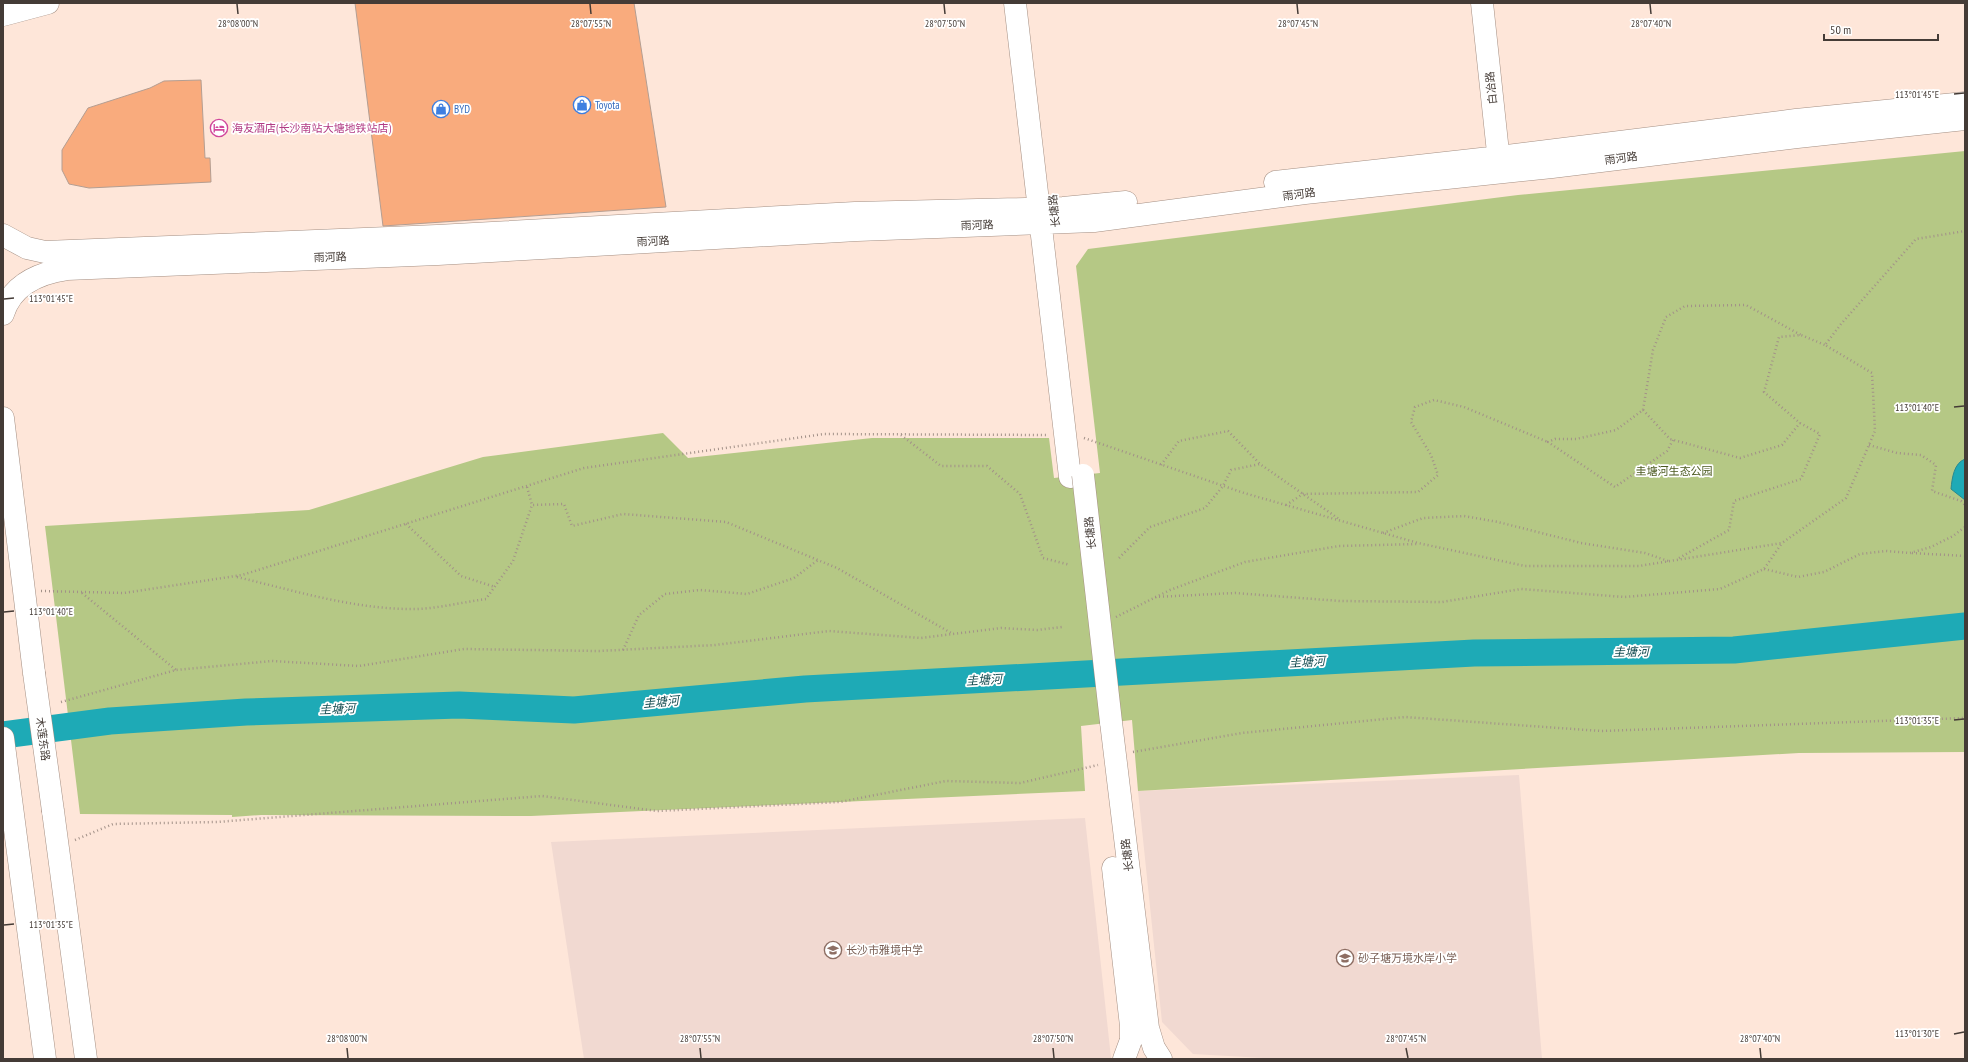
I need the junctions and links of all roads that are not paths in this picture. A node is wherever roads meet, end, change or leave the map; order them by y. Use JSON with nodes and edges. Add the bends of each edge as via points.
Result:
{"nodes":[{"id":1,"x":48,"y":3,"type":"edge"},
{"id":2,"x":1015,"y":3,"type":"edge"},
{"id":3,"x":1030,"y":3,"type":"edge"},
{"id":4,"x":1482,"y":3,"type":"edge"},
{"id":5,"x":1490,"y":3,"type":"edge"},
{"id":6,"x":3,"y":15,"type":"edge"},
{"id":7,"x":1965,"y":103,"type":"edge"},
{"id":8,"x":1965,"y":119,"type":"edge"},
{"id":9,"x":1503,"y":164,"type":"junction"},
{"id":10,"x":1047,"y":216,"type":"junction"},
{"id":11,"x":3,"y":235,"type":"edge"},
{"id":12,"x":3,"y":314,"type":"edge"},
{"id":13,"x":3,"y":418,"type":"edge"},
{"id":14,"x":3,"y":738,"type":"edge"},
{"id":15,"x":1108,"y":763,"type":"junction"},
{"id":16,"x":44,"y":1055,"type":"edge"},
{"id":17,"x":86,"y":1059,"type":"edge"},
{"id":18,"x":1124,"y":1059,"type":"edge"},
{"id":19,"x":1162,"y":1059,"type":"edge"}],
"edges":[{"from":1,"to":6,"type":"main road"},
{"from":2,"to":10,"type":"main road","name":"长塘路"},
{"from":3,"to":10,"type":"main road","name":"长塘路"},
{"from":4,"to":9,"type":"main road","name":"白冶路"},
{"from":5,"to":9,"type":"main road","name":"白冶路"},
{"from":7,"to":9,"type":"main road","name":"雨河路","via":[[1796,120]]},
{"from":8,"to":9,"type":"main road","name":"雨河路"},
{"from":9,"to":10,"type":"main road","name":"雨河路","via":[[1108,219]]},
{"from":10,"to":11,"type":"main road","name":"雨河路","via":[[855,213],[437,236],[45,252],[27,248]]},
{"from":10,"to":12,"type":"main road","name":"雨河路","via":[[857,230],[438,254],[67,269],[46,272],[29,280],[14,294]]},
{"from":10,"to":15,"type":"main road","name":"长塘路","bridge":true},
{"from":13,"to":17,"type":"main road","name":"木莲东路","bridge":true,"via":[[34,673]]},
{"from":14,"to":16,"type":"main road"},
{"from":15,"to":18,"type":"main road","name":"长塘路","via":[[1131,1026],[1131,1040]]},
{"from":15,"to":19,"type":"main road","name":"长塘路","via":[[1148,1028],[1154,1048]]}]}
